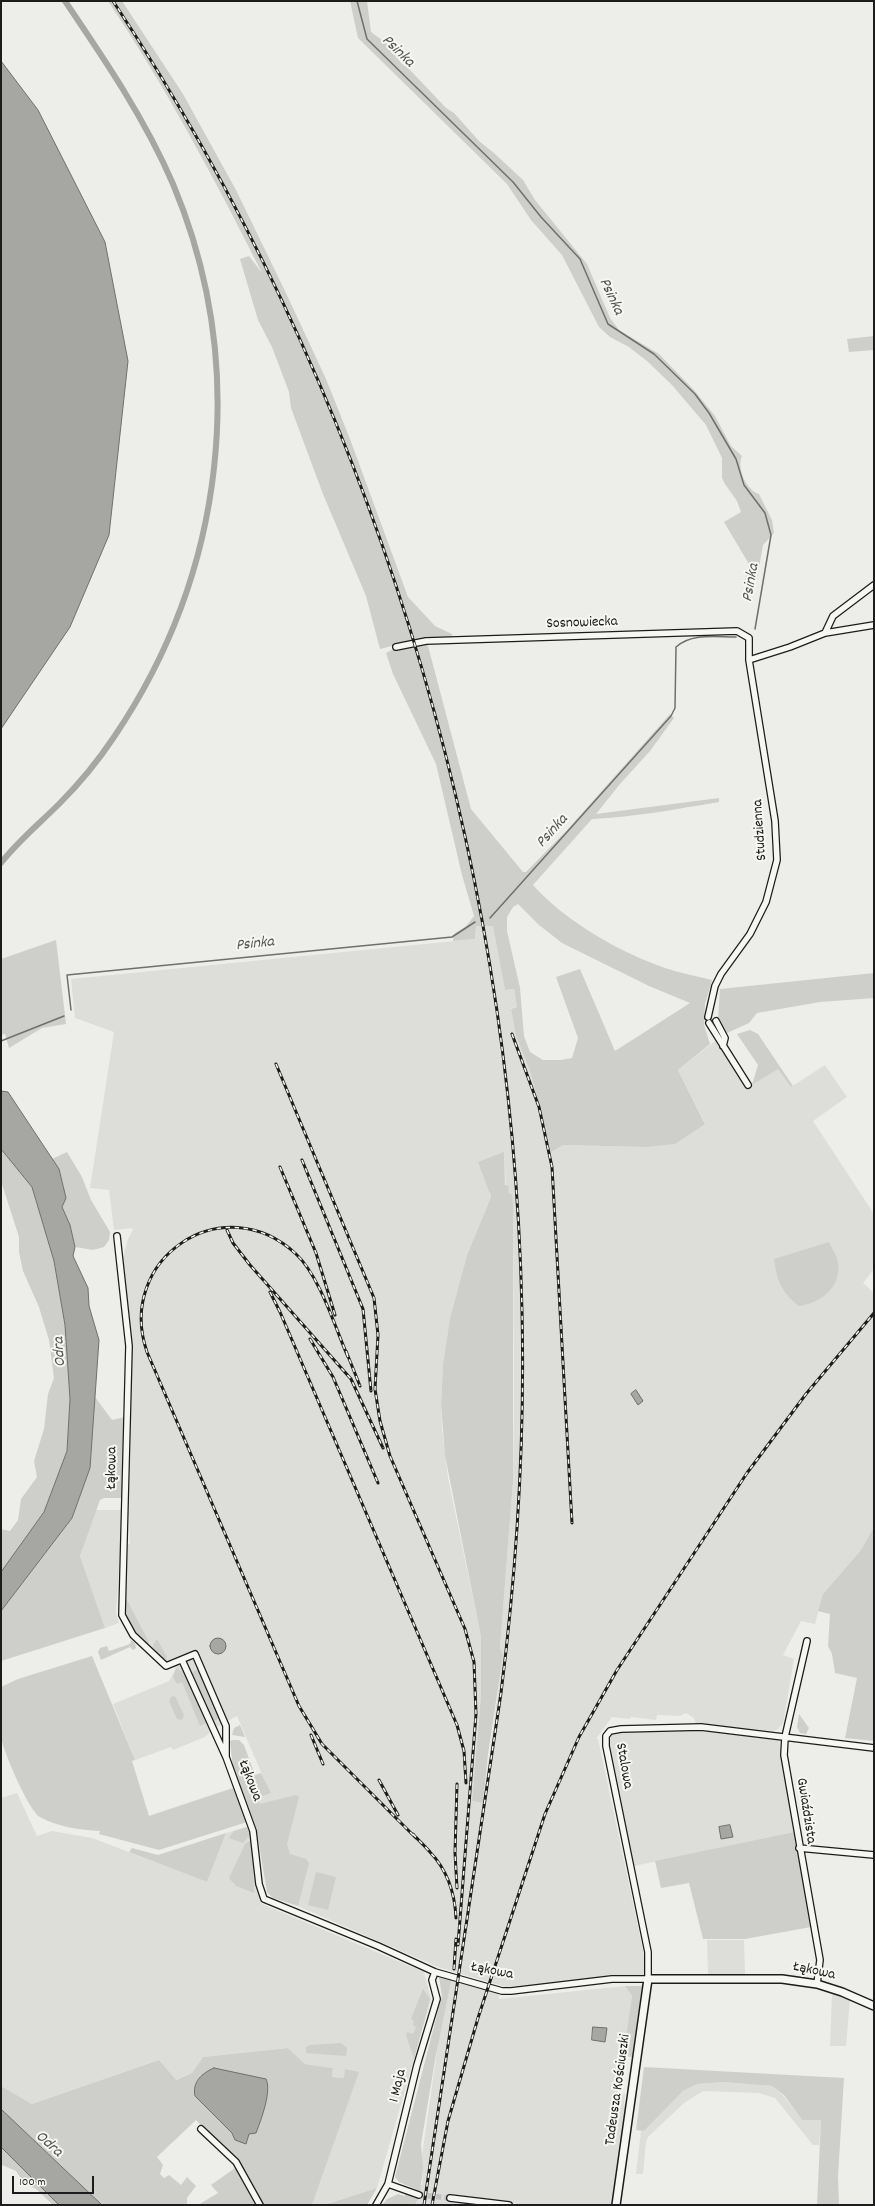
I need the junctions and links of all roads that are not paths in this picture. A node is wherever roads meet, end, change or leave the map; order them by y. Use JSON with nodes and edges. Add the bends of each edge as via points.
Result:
{"nodes":[{"id":1,"x":874,"y":585,"type":"edge"},
{"id":2,"x":874,"y":625,"type":"edge"},
{"id":3,"x":825,"y":633,"type":"junction"},
{"id":4,"x":749,"y":638,"type":"joint"},
{"id":5,"x":396,"y":647,"type":"dead end"},
{"id":6,"x":749,"y":660,"type":"junction"},
{"id":7,"x":748,"y":1085,"type":"dead end"},
{"id":8,"x":117,"y":1236,"type":"dead end"},
{"id":9,"x":807,"y":1642,"type":"dead end"},
{"id":10,"x":182,"y":1660,"type":"junction"},
{"id":11,"x":226,"y":1726,"type":"junction"},
{"id":12,"x":215,"y":1736,"type":"junction"},
{"id":13,"x":226,"y":1737,"type":"junction"},
{"id":14,"x":785,"y":1737,"type":"junction"},
{"id":15,"x":874,"y":1748,"type":"edge"},
{"id":16,"x":226,"y":1757,"type":"junction"},
{"id":17,"x":799,"y":1848,"type":"junction"},
{"id":18,"x":874,"y":1855,"type":"edge"},
{"id":19,"x":435,"y":1972,"type":"junction"},
{"id":20,"x":648,"y":1979,"type":"junction"},
{"id":21,"x":817,"y":1984,"type":"junction"},
{"id":22,"x":874,"y":2006,"type":"edge"},
{"id":23,"x":200,"y":2129,"type":"dead end"},
{"id":24,"x":388,"y":2184,"type":"junction"},
{"id":25,"x":419,"y":2195,"type":"tunnel mouth"},
{"id":26,"x":450,"y":2198,"type":"tunnel mouth"},
{"id":27,"x":260,"y":2205,"type":"edge"},
{"id":28,"x":376,"y":2205,"type":"edge"},
{"id":29,"x":509,"y":2205,"type":"edge"},
{"id":30,"x":616,"y":2205,"type":"edge"}],
"edges":[{"from":1,"to":3,"type":"street","via":[[833,616]]},
{"from":2,"to":3,"type":"street"},
{"from":3,"to":6,"type":"street"},
{"from":4,"to":5,"type":"street","name":"Sosnowiecka","via":[[737,631],[414,643]]},
{"from":4,"to":6,"type":"street","name":"Studzienna"},
{"from":6,"to":7,"type":"street","name":"Studzienna","via":[[775,821],[777,860],[766,902],[750,934],[721,974],[715,986],[711,1005],[712,1019],[725,1038],[723,1046]]},
{"from":8,"to":10,"type":"street","name":"Łąkowa","via":[[129,1346],[122,1615],[133,1635],[166,1666]]},
{"from":9,"to":14,"type":"street","name":"Gwiaździsta"},
{"from":10,"to":11,"type":"street","name":"Łąkowa","via":[[195,1654]]},
{"from":10,"to":12,"type":"street","name":"Łąkowa"},
{"from":11,"to":12,"type":"street"},
{"from":11,"to":13,"type":"street","name":"Łąkowa"},
{"from":12,"to":13,"type":"street"},
{"from":12,"to":16,"type":"street","name":"Łąkowa"},
{"from":13,"to":16,"type":"street","name":"Łąkowa"},
{"from":14,"to":15,"type":"street"},
{"from":14,"to":17,"type":"street","name":"Gwiaździsta","via":[[784,1755]]},
{"from":14,"to":20,"type":"street","name":"Stalowa","via":[[701,1727],[621,1729],[612,1730],[606,1735],[610,1767],[650,1960]]},
{"from":16,"to":19,"type":"street","name":"Łąkowa","via":[[253,1831],[260,1889],[264,1899]]},
{"from":17,"to":18,"type":"street"},
{"from":17,"to":21,"type":"street","name":"Gwiaździsta","via":[[820,1960]]},
{"from":19,"to":20,"type":"street","name":"Łąkowa","via":[[502,1991],[612,1979]]},
{"from":19,"to":24,"type":"street","name":"1 Maja","via":[[432,1980],[437,2000],[417,2065]]},
{"from":20,"to":21,"type":"main road","name":"Łąkowa","via":[[782,1979]]},
{"from":20,"to":30,"type":"main road","name":"Tadeusza Kościuszki"},
{"from":21,"to":22,"type":"main road","name":"Łąkowa"},
{"from":23,"to":27,"type":"street","via":[[236,2162]]},
{"from":24,"to":25,"type":"street"},
{"from":24,"to":28,"type":"street","name":"1 Maja"},
{"from":26,"to":29,"type":"street"}]}
